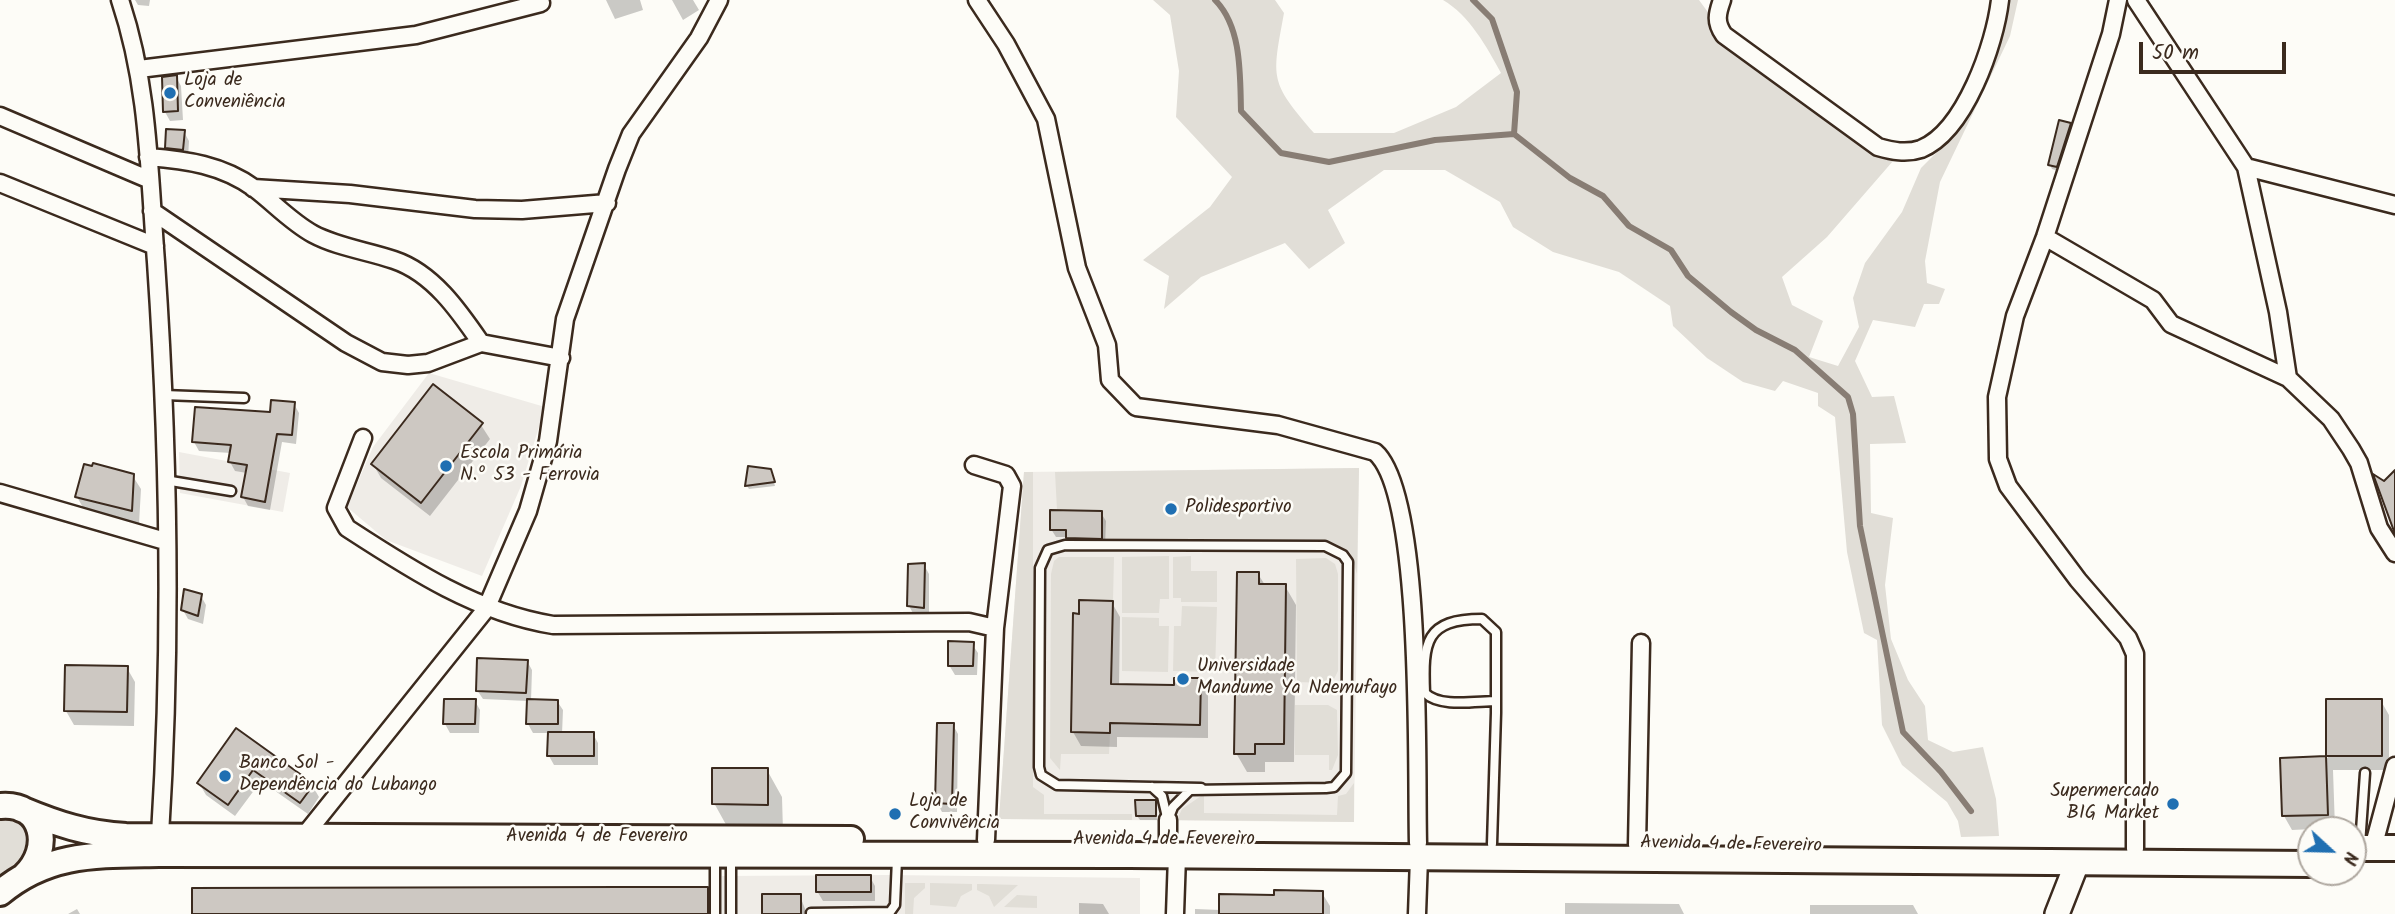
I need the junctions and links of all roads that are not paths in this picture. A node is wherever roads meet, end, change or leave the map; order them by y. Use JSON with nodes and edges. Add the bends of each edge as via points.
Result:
{"nodes":[{"id":1,"x":120,"y":0,"type":"edge"},
{"id":2,"x":719,"y":0,"type":"edge"},
{"id":3,"x":977,"y":0,"type":"edge"},
{"id":4,"x":1722,"y":0,"type":"edge"},
{"id":5,"x":2000,"y":0,"type":"edge"},
{"id":6,"x":2118,"y":0,"type":"edge"},
{"id":7,"x":2136,"y":0,"type":"edge"},
{"id":8,"x":541,"y":3,"type":"dead end"},
{"id":9,"x":139,"y":69,"type":"junction"},
{"id":10,"x":0,"y":116,"type":"edge"},
{"id":11,"x":148,"y":157,"type":"junction"},
{"id":12,"x":2246,"y":167,"type":"junction"},
{"id":13,"x":150,"y":180,"type":"junction"},
{"id":14,"x":0,"y":183,"type":"edge"},
{"id":15,"x":253,"y":188,"type":"junction"},
{"id":16,"x":607,"y":203,"type":"junction"},
{"id":17,"x":2395,"y":205,"type":"edge"},
{"id":18,"x":152,"y":211,"type":"junction"},
{"id":19,"x":2045,"y":237,"type":"junction"},
{"id":20,"x":155,"y":246,"type":"junction"},
{"id":21,"x":481,"y":343,"type":"junction"},
{"id":22,"x":561,"y":358,"type":"junction"},
{"id":23,"x":2288,"y":378,"type":"junction"},
{"id":24,"x":164,"y":395,"type":"junction"},
{"id":25,"x":244,"y":398,"type":"dead end"},
{"id":26,"x":363,"y":438,"type":"dead end"},
{"id":27,"x":974,"y":465,"type":"dead end"},
{"id":28,"x":164,"y":480,"type":"junction"},
{"id":29,"x":231,"y":491,"type":"dead end"},
{"id":30,"x":0,"y":493,"type":"edge"},
{"id":31,"x":165,"y":541,"type":"junction"},
{"id":32,"x":2395,"y":553,"type":"edge"},
{"id":33,"x":486,"y":609,"type":"junction"},
{"id":34,"x":995,"y":628,"type":"junction"},
{"id":35,"x":1642,"y":643,"type":"dead end"},
{"id":36,"x":1496,"y":701,"type":"junction"},
{"id":37,"x":2395,"y":766,"type":"edge"},
{"id":38,"x":2365,"y":773,"type":"dead end"},
{"id":39,"x":1151,"y":787,"type":"junction"},
{"id":40,"x":1201,"y":788,"type":"junction"},
{"id":41,"x":11,"y":807,"type":"edge"},
{"id":42,"x":2366,"y":816,"type":"edge"},
{"id":43,"x":160,"y":835,"type":"junction"},
{"id":44,"x":304,"y":836,"type":"junction"},
{"id":45,"x":1171,"y":839,"type":"junction"},
{"id":46,"x":986,"y":840,"type":"junction"},
{"id":47,"x":1492,"y":844,"type":"junction"},
{"id":48,"x":1637,"y":845,"type":"junction"},
{"id":49,"x":2297,"y":848,"type":"edge"},
{"id":50,"x":2135,"y":849,"type":"junction"},
{"id":51,"x":1418,"y":850,"type":"junction"},
{"id":52,"x":2367,"y":851,"type":"edge"},
{"id":53,"x":897,"y":856,"type":"junction"},
{"id":54,"x":723,"y":857,"type":"junction"},
{"id":55,"x":2077,"y":863,"type":"junction"},
{"id":56,"x":2297,"y":864,"type":"edge"},
{"id":57,"x":2395,"y":865,"type":"edge"},
{"id":58,"x":24,"y":876,"type":"junction"},
{"id":59,"x":0,"y":880,"type":"edge"},
{"id":60,"x":0,"y":893,"type":"edge"},
{"id":61,"x":895,"y":910,"type":"edge"},
{"id":62,"x":811,"y":913,"type":"edge"},
{"id":63,"x":715,"y":914,"type":"edge"},
{"id":64,"x":731,"y":914,"type":"edge"},
{"id":65,"x":1175,"y":914,"type":"edge"},
{"id":66,"x":1417,"y":914,"type":"edge"},
{"id":67,"x":2057,"y":914,"type":"edge"}],
"edges":[{"from":1,"to":9,"type":"street"},
{"from":2,"to":16,"type":"street","via":[[699,38],[631,134]]},
{"from":3,"to":51,"type":"street","via":[[1046,119],[1077,268],[1107,345],[1110,380],[1136,407],[1278,425],[1375,452],[1384,461],[1402,512],[1410,571]]},
{"from":4,"to":5,"type":"street","via":[[1717,26],[1724,35],[1878,147],[1894,152],[1922,148],[1956,120],[1986,58]]},
{"from":6,"to":19,"type":"street"},
{"from":7,"to":12,"type":"street"},
{"from":8,"to":9,"type":"street","via":[[416,35]]},
{"from":9,"to":11,"type":"street"},
{"from":10,"to":13,"type":"street"},
{"from":11,"to":13,"type":"street"},
{"from":11,"to":15,"type":"street","via":[[195,160]]},
{"from":12,"to":17,"type":"street"},
{"from":12,"to":23,"type":"street"},
{"from":13,"to":18,"type":"street"},
{"from":14,"to":20,"type":"street"},
{"from":15,"to":16,"type":"street","via":[[474,209]]},
{"from":15,"to":21,"type":"street","via":[[313,234],[397,260],[425,276],[458,310]]},
{"from":16,"to":22,"type":"street","via":[[565,319]]},
{"from":18,"to":20,"type":"street"},
{"from":18,"to":21,"type":"street","via":[[346,344],[382,362],[428,363]]},
{"from":19,"to":23,"type":"street","via":[[2153,300],[2171,324]]},
{"from":19,"to":50,"type":"street","via":[[2015,316],[1997,397],[1997,459],[2008,486],[2077,580],[2128,638],[2135,654]]},
{"from":20,"to":24,"type":"street"},
{"from":21,"to":22,"type":"street"},
{"from":22,"to":33,"type":"street","via":[[548,441],[528,511]]},
{"from":23,"to":32,"type":"street","via":[[2331,418],[2351,449],[2379,528]]},
{"from":24,"to":25,"type":"lane"},
{"from":24,"to":28,"type":"street"},
{"from":26,"to":33,"type":"street","via":[[336,508],[347,528]]},
{"from":27,"to":34,"type":"street","via":[[1006,475],[1012,486]]},
{"from":28,"to":29,"type":"lane"},
{"from":28,"to":31,"type":"street"},
{"from":30,"to":31,"type":"street"},
{"from":31,"to":43,"type":"street","via":[[167,652]]},
{"from":33,"to":34,"type":"street","via":[[553,625],[969,622]]},
{"from":33,"to":44,"type":"street"},
{"from":34,"to":46,"type":"street"},
{"from":35,"to":48,"type":"street"},
{"from":36,"to":36,"type":"lane","via":[[1496,632],[1491,624],[1482,619],[1456,619],[1429,637],[1424,654],[1425,693],[1431,699]]},
{"from":36,"to":47,"type":"lane"},
{"from":37,"to":52,"type":"street"},
{"from":38,"to":42,"type":"lane"},
{"from":39,"to":40,"type":"lane"},
{"from":39,"to":40,"type":"lane","via":[[1057,785],[1041,775],[1040,568],[1048,550],[1065,545],[1325,546],[1343,555],[1350,573],[1346,773],[1334,787],[1325,788]]},
{"from":39,"to":45,"type":"lane","via":[[1162,796]]},
{"from":40,"to":45,"type":"lane","via":[[1180,798]]},
{"from":41,"to":43,"type":"main road","name":"Avenida 4 de Fevereiro","via":[[93,834]]},
{"from":41,"to":58,"type":"main road","via":[[36,822],[42,841],[38,860]]},
{"from":43,"to":44,"type":"main road","name":"Avenida 4 de Fevereiro"},
{"from":44,"to":46,"type":"main road","name":"Avenida 4 de Fevereiro"},
{"from":45,"to":46,"type":"main road","name":"Avenida 4 de Fevereiro"},
{"from":45,"to":51,"type":"main road","name":"Avenida 4 de Fevereiro"},
{"from":45,"to":53,"type":"main road","name":"Avenida 4 de Fevereiro"},
{"from":45,"to":65,"type":"street"},
{"from":47,"to":48,"type":"main road","name":"Avenida 4 de Fevereiro"},
{"from":47,"to":51,"type":"main road","name":"Avenida 4 de Fevereiro"},
{"from":48,"to":50,"type":"main road","name":"Avenida 4 de Fevereiro"},
{"from":49,"to":50,"type":"main road","name":"Avenida 4 de Fevereiro"},
{"from":51,"to":55,"type":"main road","name":"Avenida 4 de Fevereiro"},
{"from":51,"to":66,"type":"street"},
{"from":52,"to":57,"type":"main road"},
{"from":53,"to":54,"type":"main road","name":"Avenida 4 de Fevereiro"},
{"from":53,"to":61,"type":"lane"},
{"from":54,"to":58,"type":"main road","name":"Avenida 4 de Fevereiro","via":[[93,855],[57,861]]},
{"from":54,"to":63,"type":"lane"},
{"from":54,"to":64,"type":"lane"},
{"from":55,"to":56,"type":"main road","name":"Avenida 4 de Fevereiro"},
{"from":55,"to":67,"type":"main road"},
{"from":58,"to":59,"type":"main road"},
{"from":58,"to":60,"type":"main road"},
{"from":61,"to":62,"type":"lane"}]}
